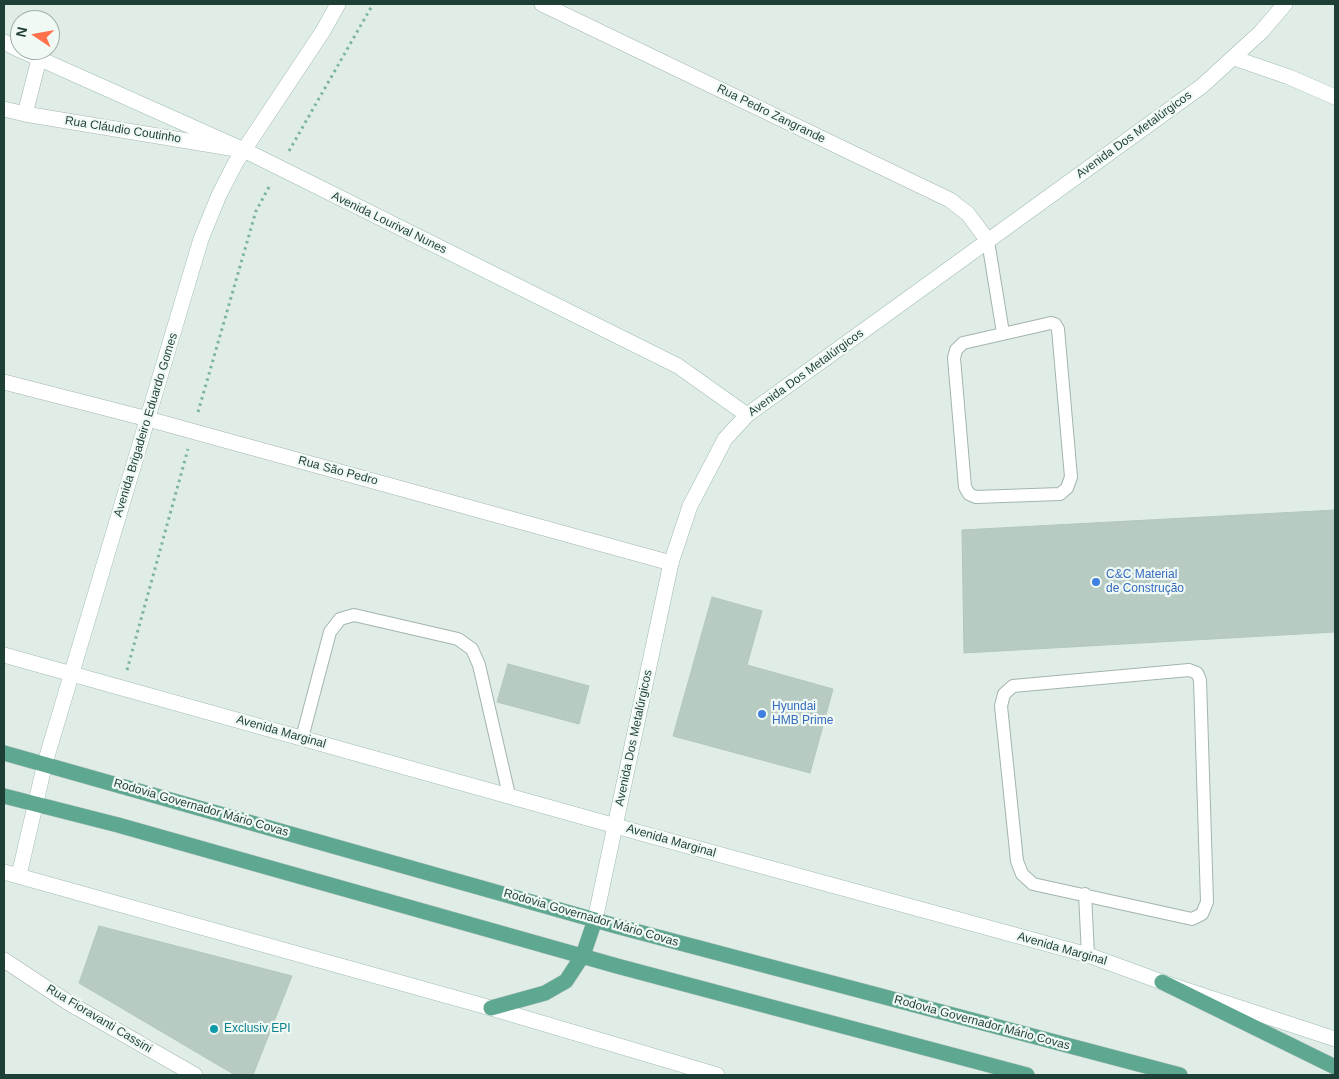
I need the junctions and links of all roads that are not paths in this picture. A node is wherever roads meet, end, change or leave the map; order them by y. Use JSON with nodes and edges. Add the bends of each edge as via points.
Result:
{"nodes":[{"id":1,"x":338,"y":4,"type":"edge"},
{"id":2,"x":542,"y":4,"type":"edge"},
{"id":3,"x":1285,"y":4,"type":"edge"},
{"id":4,"x":1234,"y":58,"type":"junction"},
{"id":5,"x":39,"y":60,"type":"edge"},
{"id":6,"x":41,"y":60,"type":"edge"},
{"id":7,"x":1335,"y":97,"type":"edge"},
{"id":8,"x":4,"y":109,"type":"edge"},
{"id":9,"x":25,"y":114,"type":"junction"},
{"id":10,"x":244,"y":150,"type":"junction"},
{"id":11,"x":988,"y":241,"type":"junction"},
{"id":12,"x":1003,"y":333,"type":"junction"},
{"id":13,"x":4,"y":382,"type":"edge"},
{"id":14,"x":747,"y":415,"type":"junction"},
{"id":15,"x":148,"y":419,"type":"junction"},
{"id":16,"x":671,"y":563,"type":"junction"},
{"id":17,"x":4,"y":655,"type":"edge"},
{"id":18,"x":71,"y":673,"type":"junction"},
{"id":19,"x":302,"y":738,"type":"junction"},
{"id":20,"x":4,"y":753,"type":"edge"},
{"id":21,"x":45,"y":763,"type":"junction"},
{"id":22,"x":509,"y":795,"type":"junction"},
{"id":23,"x":4,"y":796,"type":"edge"},
{"id":24,"x":36,"y":805,"type":"junction"},
{"id":25,"x":615,"y":825,"type":"junction"},
{"id":26,"x":4,"y":872,"type":"edge"},
{"id":27,"x":19,"y":876,"type":"junction"},
{"id":28,"x":1085,"y":894,"type":"junction"},
{"id":29,"x":595,"y":920,"type":"junction"},
{"id":30,"x":584,"y":955,"type":"junction"},
{"id":31,"x":1088,"y":955,"type":"junction"},
{"id":32,"x":4,"y":960,"type":"edge"},
{"id":33,"x":1162,"y":982,"type":"junction"},
{"id":34,"x":491,"y":1008,"type":"junction"},
{"id":35,"x":1335,"y":1039,"type":"edge"},
{"id":36,"x":1335,"y":1067,"type":"edge"},
{"id":37,"x":692,"y":1073,"type":"edge"},
{"id":38,"x":195,"y":1075,"type":"edge"},
{"id":39,"x":717,"y":1075,"type":"edge"},
{"id":40,"x":1027,"y":1075,"type":"edge"},
{"id":41,"x":1180,"y":1075,"type":"edge"}],
"edges":[{"from":1,"to":10,"type":"street","name":"Avenida Brigadeiro Eduardo Gomes"},
{"from":2,"to":11,"type":"street","name":"Rua Pedro Zangrande","via":[[950,200],[968,214]]},
{"from":3,"to":4,"type":"street","name":"Avenida Dos Metalúrgicos"},
{"from":4,"to":7,"type":"street"},
{"from":4,"to":11,"type":"street","name":"Avenida Dos Metalúrgicos","via":[[1164,116]]},
{"from":5,"to":9,"type":"street"},
{"from":6,"to":10,"type":"street","name":"Avenida Lourival Nunes"},
{"from":8,"to":9,"type":"street","name":"Rua Cláudio Coutinho"},
{"from":9,"to":10,"type":"street","name":"Rua Cláudio Coutinho"},
{"from":10,"to":14,"type":"street","name":"Avenida Lourival Nunes","via":[[678,366]]},
{"from":10,"to":15,"type":"street","name":"Avenida Brigadeiro Eduardo Gomes","via":[[219,195],[201,239]]},
{"from":11,"to":12,"type":"lane"},
{"from":11,"to":14,"type":"street","name":"Avenida Dos Metalúrgicos"},
{"from":12,"to":12,"type":"lane","via":[[962,343],[954,358],[965,487],[976,497],[1060,494],[1068,488],[1071,477],[1058,328],[1051,322]]},
{"from":13,"to":15,"type":"street","name":"Rua São Pedro"},
{"from":14,"to":16,"type":"street","name":"Avenida Dos Metalúrgicos","via":[[725,439],[690,506]]},
{"from":15,"to":16,"type":"street","name":"Rua São Pedro"},
{"from":15,"to":18,"type":"street","name":"Avenida Brigadeiro Eduardo Gomes"},
{"from":16,"to":25,"type":"street","name":"Avenida Dos Metalúrgicos"},
{"from":17,"to":18,"type":"street","name":"Avenida Marginal"},
{"from":18,"to":19,"type":"street","name":"Avenida Marginal"},
{"from":18,"to":21,"type":"street","name":"Avenida Brigadeiro Eduardo Gomes"},
{"from":19,"to":22,"type":"street","name":"Avenida Marginal"},
{"from":19,"to":22,"type":"lane","via":[[330,632],[340,619],[354,616],[458,638],[472,649],[479,665]]},
{"from":20,"to":21,"type":"main road","name":"Rodovia Governador Mário Covas"},
{"from":21,"to":24,"type":"street","name":"Avenida Brigadeiro Eduardo Gomes"},
{"from":21,"to":29,"type":"main road","name":"Rodovia Governador Mário Covas"},
{"from":22,"to":25,"type":"street","name":"Avenida Marginal"},
{"from":23,"to":24,"type":"main road"},
{"from":24,"to":27,"type":"street","name":"Avenida Brigadeiro Eduardo Gomes"},
{"from":24,"to":30,"type":"main road"},
{"from":25,"to":29,"type":"street","name":"Avenida Dos Metalúrgicos"},
{"from":25,"to":31,"type":"street","name":"Avenida Marginal"},
{"from":26,"to":27,"type":"street"},
{"from":27,"to":34,"type":"street"},
{"from":28,"to":28,"type":"lane","via":[[1192,919],[1202,914],[1207,902],[1200,680],[1197,673],[1189,670],[1013,686],[1004,694],[1001,706],[1022,874],[1033,884]]},
{"from":28,"to":31,"type":"lane"},
{"from":29,"to":30,"type":"main road"},
{"from":29,"to":41,"type":"main road","name":"Rodovia Governador Mário Covas"},
{"from":30,"to":34,"type":"main road","via":[[566,981],[545,993]]},
{"from":30,"to":40,"type":"main road"},
{"from":31,"to":33,"type":"street","name":"Avenida Marginal"},
{"from":32,"to":38,"type":"street","name":"Rua Fioravanti Cassini","via":[[69,1003]]},
{"from":33,"to":35,"type":"street","name":"Avenida Marginal"},
{"from":33,"to":36,"type":"main road"},
{"from":34,"to":37,"type":"street"},
{"from":37,"to":39,"type":"street"}]}
